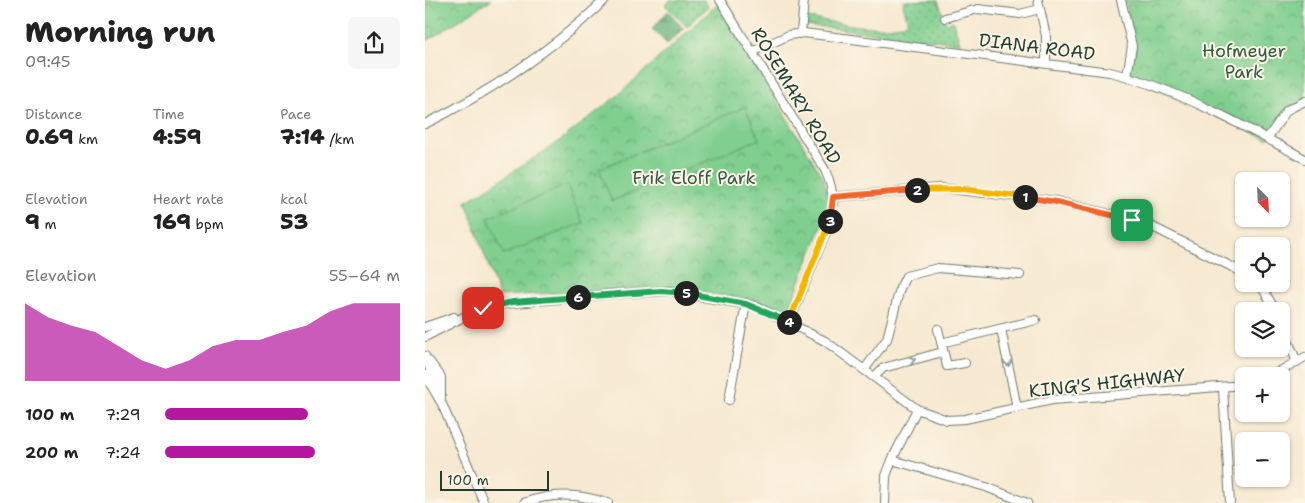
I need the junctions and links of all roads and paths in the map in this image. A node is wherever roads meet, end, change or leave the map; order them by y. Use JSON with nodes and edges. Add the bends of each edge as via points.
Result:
{"nodes":[{"id":1,"x":605,"y":0,"type":"edge"},
{"id":2,"x":720,"y":0,"type":"edge"},
{"id":3,"x":804,"y":0,"type":"edge"},
{"id":4,"x":1038,"y":0,"type":"edge"},
{"id":5,"x":1121,"y":0,"type":"edge"},
{"id":6,"x":1040,"y":9,"type":"junction"},
{"id":7,"x":945,"y":18,"type":"dead end"},
{"id":8,"x":801,"y":33,"type":"junction"},
{"id":9,"x":752,"y":52,"type":"junction"},
{"id":10,"x":1046,"y":64,"type":"junction"},
{"id":11,"x":1127,"y":76,"type":"junction"},
{"id":12,"x":1305,"y":101,"type":"edge"},
{"id":13,"x":425,"y":124,"type":"edge"},
{"id":14,"x":1267,"y":139,"type":"junction"},
{"id":15,"x":1305,"y":159,"type":"edge"},
{"id":16,"x":833,"y":197,"type":"junction"},
{"id":17,"x":1235,"y":268,"type":"edge"},
{"id":18,"x":1020,"y":275,"type":"dead end"},
{"id":19,"x":746,"y":304,"type":"junction"},
{"id":20,"x":471,"y":313,"type":"junction"},
{"id":21,"x":1036,"y":320,"type":"dead end"},
{"id":22,"x":789,"y":323,"type":"junction"},
{"id":23,"x":425,"y":326,"type":"edge"},
{"id":24,"x":938,"y":329,"type":"dead end"},
{"id":25,"x":1001,"y":329,"type":"junction"},
{"id":26,"x":425,"y":337,"type":"edge"},
{"id":27,"x":941,"y":343,"type":"junction"},
{"id":28,"x":1290,"y":345,"type":"edge"},
{"id":29,"x":943,"y":352,"type":"junction"},
{"id":30,"x":425,"y":357,"type":"edge"},
{"id":31,"x":1305,"y":357,"type":"edge"},
{"id":32,"x":1297,"y":362,"type":"junction"},
{"id":33,"x":965,"y":363,"type":"dead end"},
{"id":34,"x":1288,"y":367,"type":"edge"},
{"id":35,"x":864,"y":370,"type":"junction"},
{"id":36,"x":425,"y":375,"type":"edge"},
{"id":37,"x":874,"y":377,"type":"junction"},
{"id":38,"x":1235,"y":386,"type":"edge"},
{"id":39,"x":1223,"y":388,"type":"junction"},
{"id":40,"x":441,"y":400,"type":"junction"},
{"id":41,"x":729,"y":400,"type":"dead end"},
{"id":42,"x":1017,"y":408,"type":"junction"},
{"id":43,"x":917,"y":409,"type":"junction"},
{"id":44,"x":892,"y":460,"type":"junction"},
{"id":45,"x":484,"y":503,"type":"edge"},
{"id":46,"x":524,"y":503,"type":"edge"},
{"id":47,"x":608,"y":503,"type":"edge"},
{"id":48,"x":885,"y":503,"type":"edge"},
{"id":49,"x":1027,"y":503,"type":"edge"},
{"id":50,"x":1230,"y":503,"type":"edge"}],
"edges":[{"from":1,"to":13,"type":"street","via":[[563,38],[472,100]]},
{"from":2,"to":9,"type":"street","name":"ROSEMARY ROAD"},
{"from":3,"to":8,"type":"street"},
{"from":4,"to":6,"type":"street"},
{"from":5,"to":11,"type":"street","via":[[1132,46]]},
{"from":6,"to":7,"type":"street","via":[[1020,14],[977,9]]},
{"from":6,"to":10,"type":"street","via":[[1046,36]]},
{"from":8,"to":9,"type":"street","name":"DIANA ROAD"},
{"from":8,"to":10,"type":"street","name":"DIANA ROAD"},
{"from":9,"to":16,"type":"street","name":"ROSEMARY ROAD","via":[[825,170]]},
{"from":10,"to":11,"type":"street","name":"DIANA ROAD"},
{"from":11,"to":14,"type":"street","name":"DIANA ROAD","via":[[1175,94]]},
{"from":12,"to":14,"type":"street","via":[[1287,110]]},
{"from":14,"to":15,"type":"street","name":"DIANA ROAD"},
{"from":16,"to":17,"type":"street","via":[[940,188],[1056,202],[1143,222]]},
{"from":16,"to":22,"type":"street","name":"ROSEMARY ROAD","via":[[832,217]]},
{"from":18,"to":35,"type":"street","via":[[939,268],[906,276],[887,339]]},
{"from":19,"to":20,"type":"street","name":"KING'S HIGHWAY","via":[[661,291],[513,302]]},
{"from":19,"to":22,"type":"street","name":"KING'S HIGHWAY"},
{"from":19,"to":41,"type":"street"},
{"from":20,"to":23,"type":"street","name":"KING'S HIGHWAY"},
{"from":20,"to":26,"type":"street","name":"KING'S HIGHWAY"},
{"from":21,"to":25,"type":"street"},
{"from":22,"to":35,"type":"street","name":"KING'S HIGHWAY","via":[[825,341]]},
{"from":24,"to":27,"type":"street"},
{"from":25,"to":27,"type":"street"},
{"from":25,"to":42,"type":"street","one_way":true},
{"from":27,"to":29,"type":"street"},
{"from":28,"to":32,"type":"street"},
{"from":29,"to":33,"type":"street","via":[[947,366]]},
{"from":37,"to":29,"type":"street","one_way":true,"via":[[883,368]]},
{"from":30,"to":40,"type":"street"},
{"from":31,"to":32,"type":"street"},
{"from":32,"to":34,"type":"street"},
{"from":35,"to":37,"type":"street","name":"KING'S HIGHWAY"},
{"from":36,"to":40,"type":"street"},
{"from":37,"to":43,"type":"street","name":"KING'S HIGHWAY"},
{"from":38,"to":39,"type":"street","name":"KING'S HIGHWAY"},
{"from":39,"to":42,"type":"street","name":"KING'S HIGHWAY","via":[[1052,400]]},
{"from":39,"to":50,"type":"street"},
{"from":40,"to":45,"type":"street"},
{"from":42,"to":43,"type":"street","name":"KING'S HIGHWAY","via":[[955,420],[935,418]]},
{"from":43,"to":44,"type":"street"},
{"from":44,"to":48,"type":"street","via":[[886,476]]},
{"from":44,"to":49,"type":"street","via":[[986,487]]},
{"from":46,"to":47,"type":"street","via":[[564,495]]}]}
